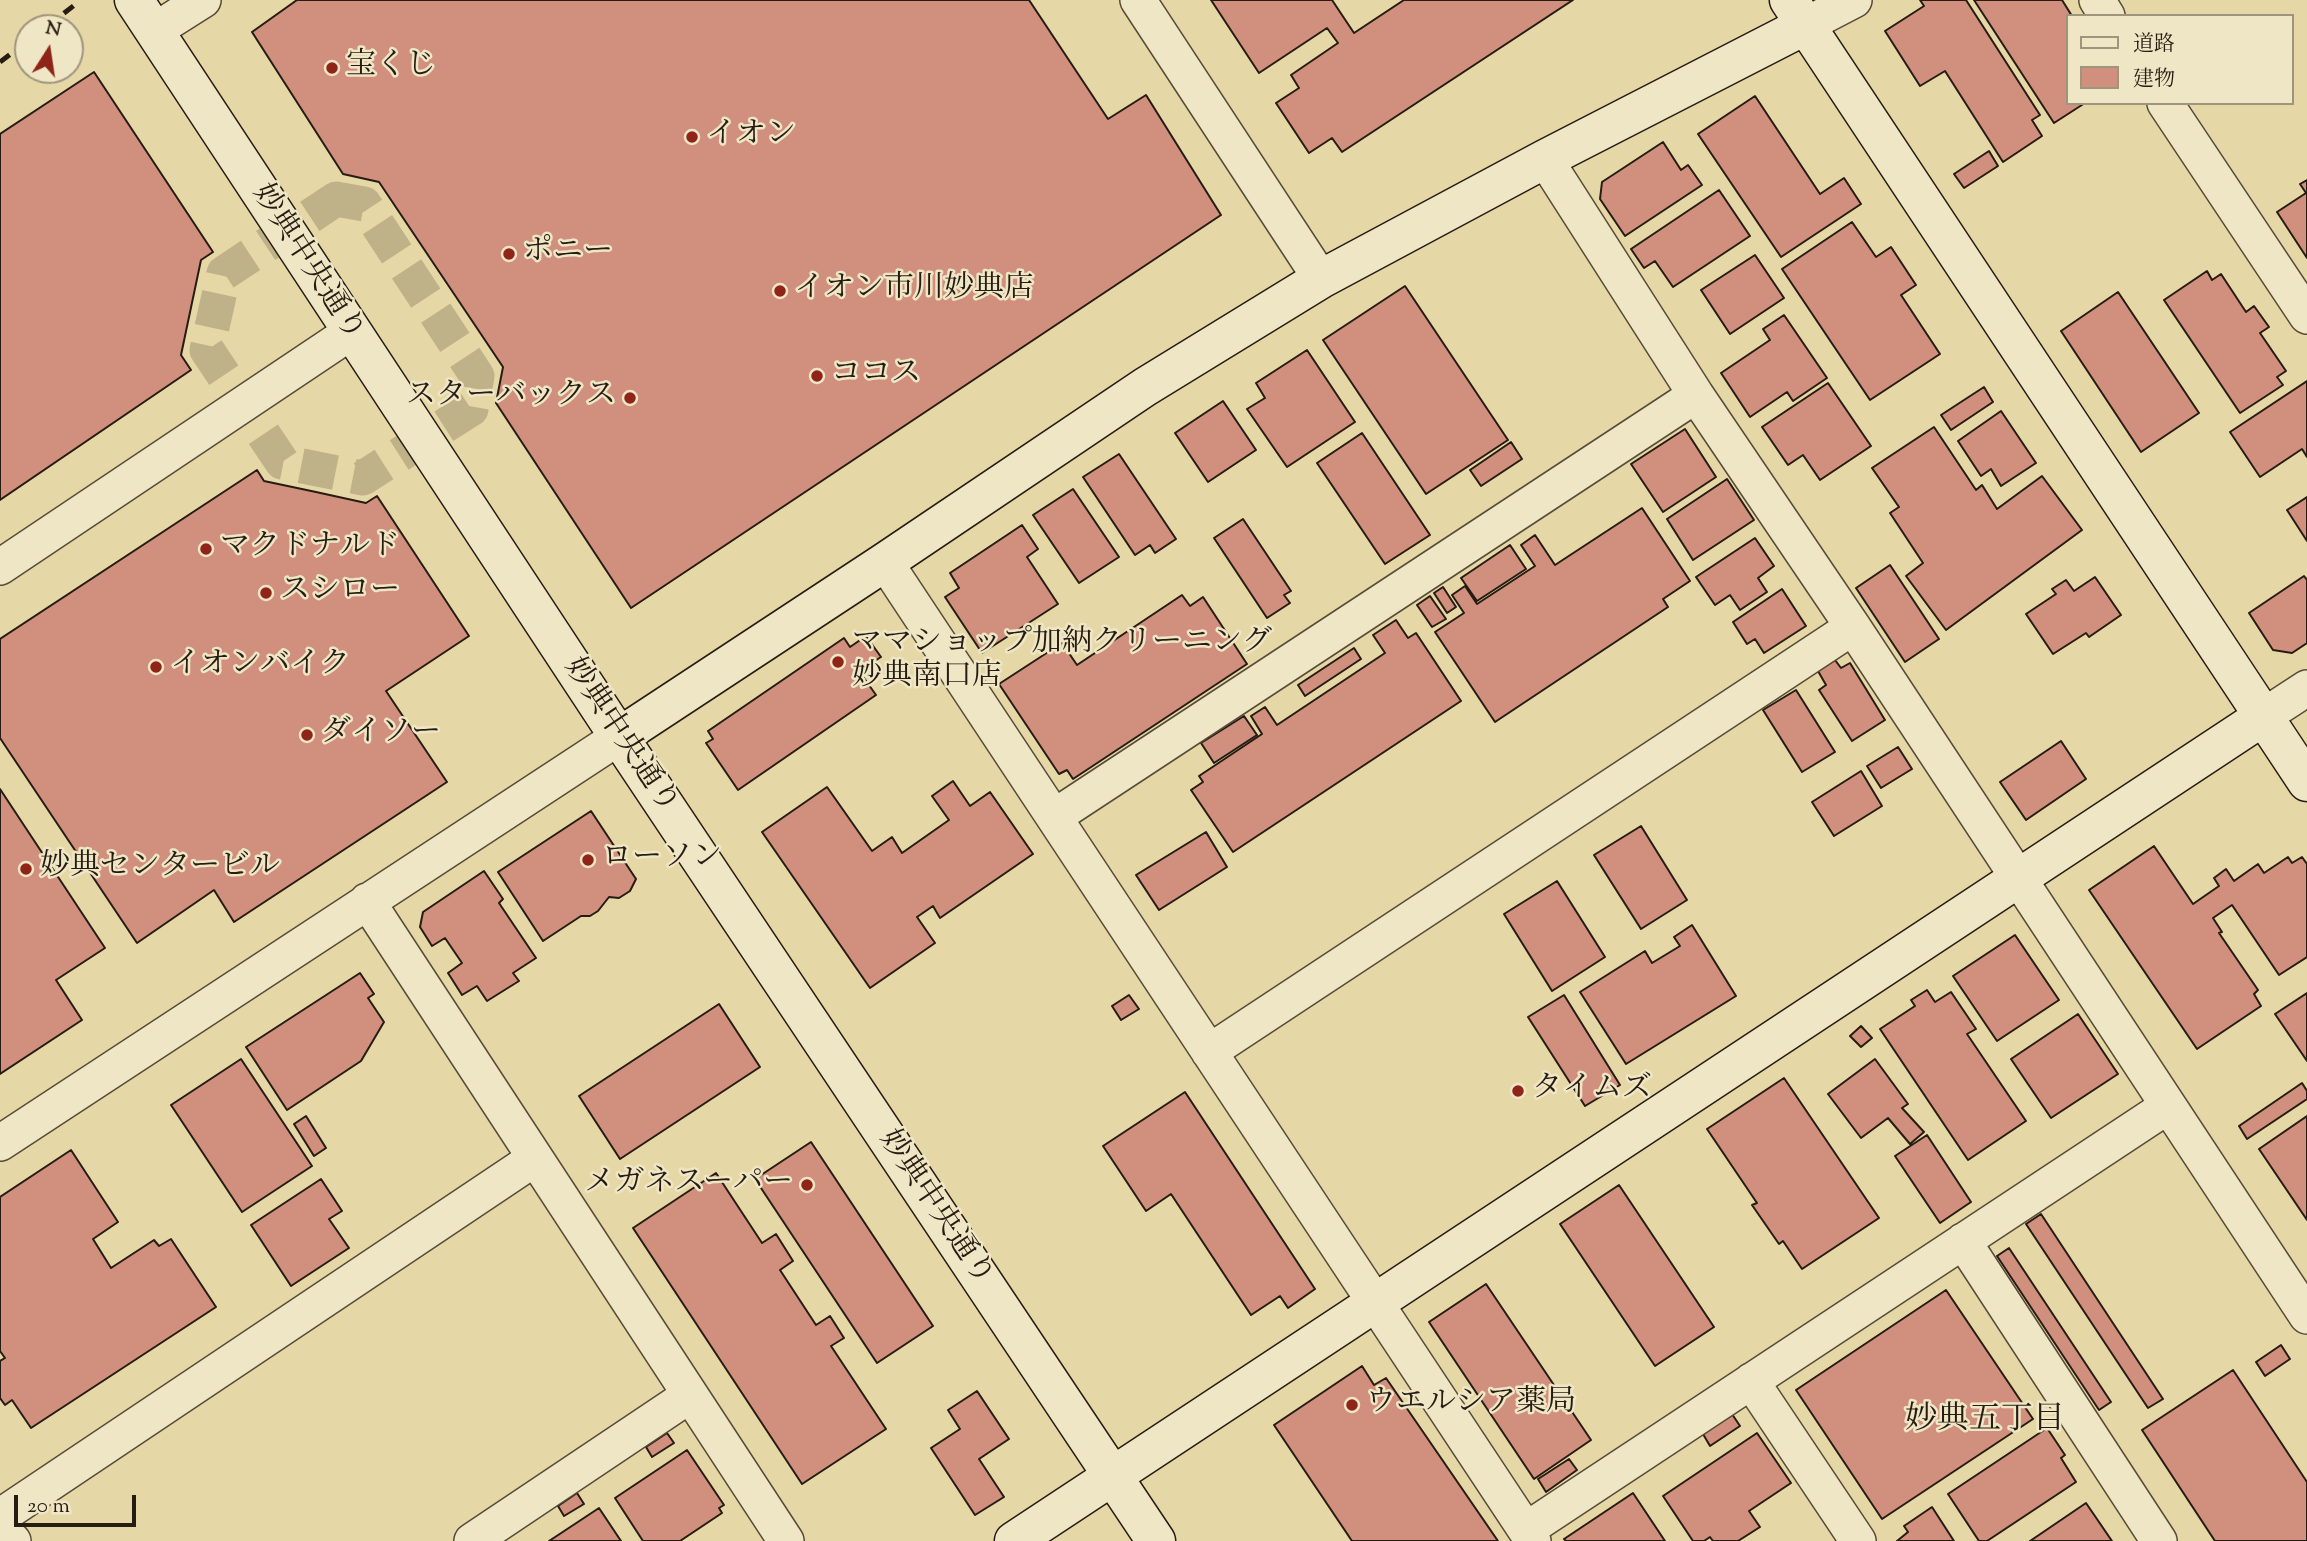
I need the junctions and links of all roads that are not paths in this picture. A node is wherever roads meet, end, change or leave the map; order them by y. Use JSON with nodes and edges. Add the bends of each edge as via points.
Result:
{"nodes":[{"id":1,"x":134,"y":0,"type":"edge"},
{"id":2,"x":203,"y":0,"type":"edge"},
{"id":3,"x":1138,"y":0,"type":"edge"},
{"id":4,"x":1854,"y":0,"type":"edge"},
{"id":5,"x":1797,"y":13,"type":"edge"},
{"id":6,"x":155,"y":31,"type":"junction"},
{"id":7,"x":2166,"y":105,"type":"edge"},
{"id":8,"x":1545,"y":159,"type":"junction"},
{"id":9,"x":1321,"y":279,"type":"junction"},
{"id":10,"x":2307,"y":316,"type":"edge"},
{"id":11,"x":351,"y":332,"type":"junction"},
{"id":12,"x":1696,"y":394,"type":"junction"},
{"id":13,"x":885,"y":562,"type":"junction"},
{"id":14,"x":0,"y":567,"type":"edge"},
{"id":15,"x":1853,"y":627,"type":"junction"},
{"id":16,"x":2307,"y":688,"type":"edge"},
{"id":17,"x":2264,"y":716,"type":"junction"},
{"id":18,"x":619,"y":737,"type":"junction"},
{"id":19,"x":2307,"y":782,"type":"edge"},
{"id":20,"x":1055,"y":817,"type":"junction"},
{"id":21,"x":2019,"y":878,"type":"junction"},
{"id":22,"x":367,"y":901,"type":"junction"},
{"id":23,"x":1209,"y":1052,"type":"junction"},
{"id":24,"x":2168,"y":1106,"type":"junction"},
{"id":25,"x":0,"y":1143,"type":"edge"},
{"id":26,"x":534,"y":1159,"type":"junction"},
{"id":27,"x":1963,"y":1241,"type":"junction"},
{"id":28,"x":1375,"y":1303,"type":"junction"},
{"id":29,"x":2307,"y":1316,"type":"edge"},
{"id":30,"x":1751,"y":1381,"type":"junction"},
{"id":31,"x":690,"y":1395,"type":"junction"},
{"id":32,"x":1113,"y":1475,"type":"junction"},
{"id":33,"x":1529,"y":1535,"type":"edge"},
{"id":34,"x":13,"y":1541,"type":"edge"},
{"id":35,"x":472,"y":1541,"type":"edge"},
{"id":36,"x":786,"y":1541,"type":"edge"},
{"id":37,"x":1014,"y":1541,"type":"edge"},
{"id":38,"x":1156,"y":1541,"type":"edge"},
{"id":39,"x":1858,"y":1541,"type":"edge"},
{"id":40,"x":2159,"y":1541,"type":"edge"}],
"edges":[{"from":1,"to":6,"type":"street","name":"妙典中央通り"},
{"from":2,"to":6,"type":"street"},
{"from":3,"to":9,"type":"street"},
{"from":4,"to":5,"type":"street"},
{"from":5,"to":8,"type":"street"},
{"from":5,"to":17,"type":"street"},
{"from":6,"to":11,"type":"street","name":"妙典中央通り"},
{"from":7,"to":10,"type":"street"},
{"from":8,"to":9,"type":"street"},
{"from":8,"to":12,"type":"street"},
{"from":9,"to":13,"type":"street","via":[[1145,387]]},
{"from":11,"to":14,"type":"street"},
{"from":11,"to":18,"type":"street","name":"妙典中央通り"},
{"from":12,"to":15,"type":"street"},
{"from":12,"to":20,"type":"street"},
{"from":13,"to":18,"type":"street"},
{"from":13,"to":20,"type":"street"},
{"from":15,"to":21,"type":"street"},
{"from":15,"to":23,"type":"street"},
{"from":16,"to":17,"type":"street"},
{"from":17,"to":19,"type":"street"},
{"from":17,"to":21,"type":"street"},
{"from":18,"to":22,"type":"street"},
{"from":18,"to":32,"type":"street","name":"妙典中央通り"},
{"from":20,"to":23,"type":"street"},
{"from":21,"to":24,"type":"street"},
{"from":21,"to":28,"type":"street"},
{"from":22,"to":25,"type":"street"},
{"from":22,"to":26,"type":"street"},
{"from":23,"to":28,"type":"street"},
{"from":24,"to":27,"type":"street"},
{"from":24,"to":29,"type":"street"},
{"from":26,"to":31,"type":"street"},
{"from":26,"to":34,"type":"street","via":[[4,1514],[5,1533]]},
{"from":27,"to":30,"type":"street"},
{"from":27,"to":40,"type":"street"},
{"from":28,"to":32,"type":"street"},
{"from":28,"to":33,"type":"street"},
{"from":30,"to":33,"type":"street"},
{"from":30,"to":39,"type":"street"},
{"from":31,"to":35,"type":"street"},
{"from":31,"to":36,"type":"street"},
{"from":32,"to":37,"type":"street"},
{"from":32,"to":38,"type":"street","name":"妙典中央通り"}]}
